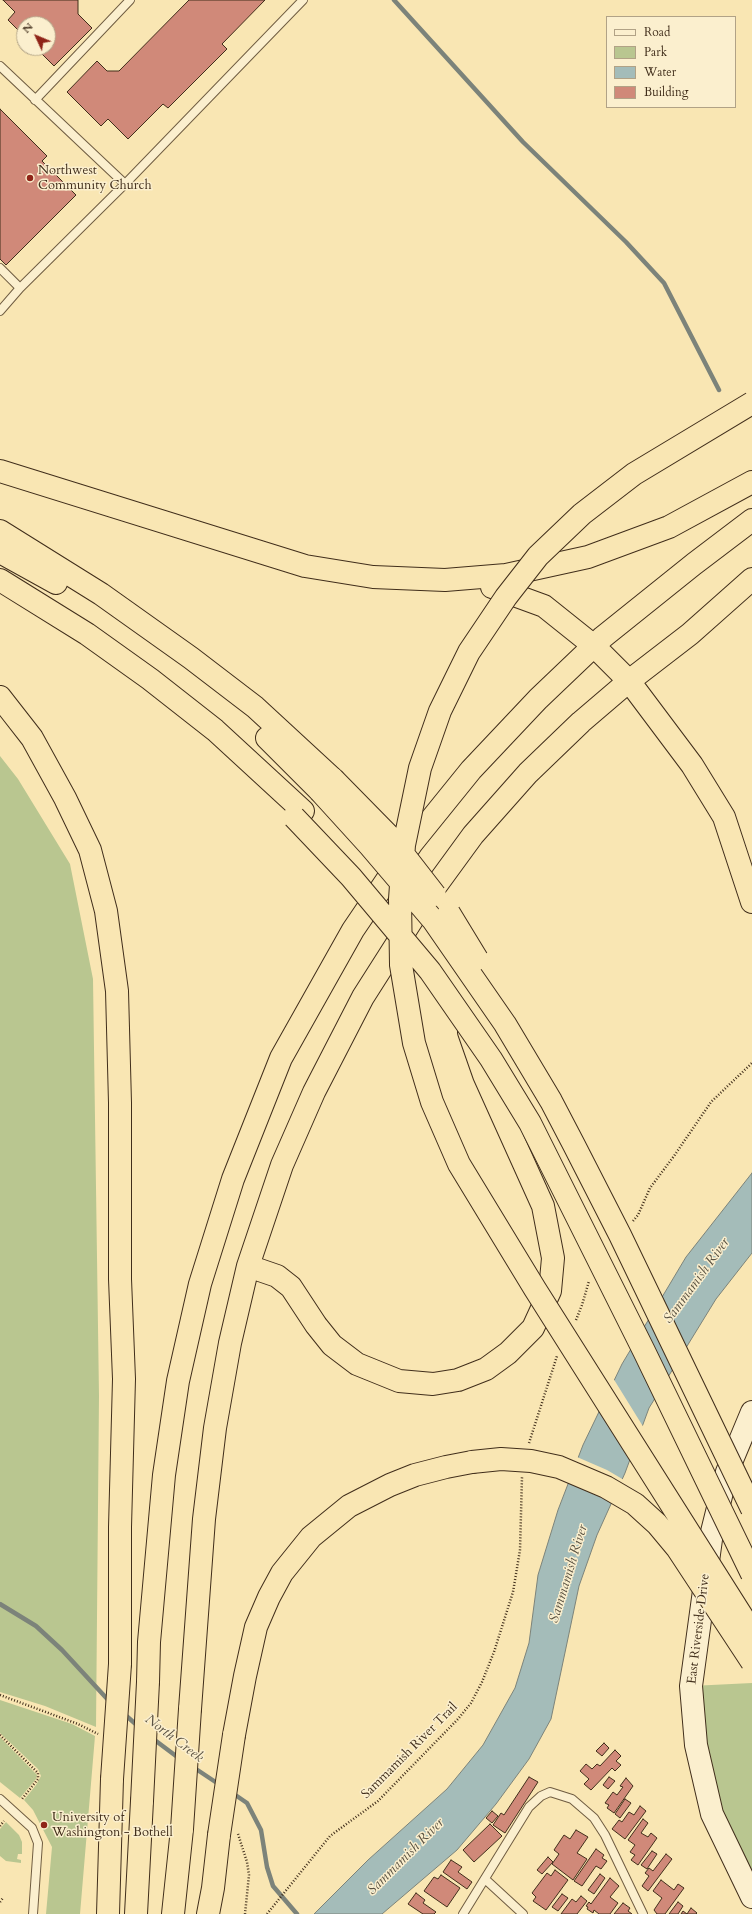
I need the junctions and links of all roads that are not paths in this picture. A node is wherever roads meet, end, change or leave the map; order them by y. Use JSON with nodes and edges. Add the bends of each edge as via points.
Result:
{"nodes":[{"id":1,"x":130,"y":0,"type":"edge"},
{"id":2,"x":303,"y":0,"type":"edge"},
{"id":3,"x":0,"y":66,"type":"edge"},
{"id":4,"x":35,"y":100,"type":"junction"},
{"id":5,"x":125,"y":184,"type":"junction"},
{"id":6,"x":0,"y":268,"type":"edge"},
{"id":7,"x":20,"y":288,"type":"junction"},
{"id":8,"x":0,"y":311,"type":"edge"},
{"id":9,"x":752,"y":403,"type":"edge"},
{"id":10,"x":0,"y":471,"type":"edge"},
{"id":11,"x":752,"y":482,"type":"edge"},
{"id":12,"x":752,"y":520,"type":"edge"},
{"id":13,"x":0,"y":531,"type":"edge"},
{"id":14,"x":0,"y":540,"type":"edge"},
{"id":15,"x":0,"y":552,"type":"edge"},
{"id":16,"x":66,"y":573,"type":"junction"},
{"id":17,"x":752,"y":579,"type":"edge"},
{"id":18,"x":0,"y":580,"type":"edge"},
{"id":19,"x":445,"y":580,"type":"junction"},
{"id":20,"x":0,"y":595,"type":"edge"},
{"id":21,"x":594,"y":646,"type":"junction"},
{"id":22,"x":628,"y":681,"type":"junction"},
{"id":23,"x":0,"y":697,"type":"edge"},
{"id":24,"x":326,"y":785,"type":"junction"},
{"id":25,"x":298,"y":814,"type":"junction"},
{"id":26,"x":752,"y":902,"type":"edge"},
{"id":27,"x":464,"y":1018,"type":"junction"},
{"id":28,"x":248,"y":1266,"type":"junction"},
{"id":29,"x":752,"y":1412,"type":"edge"},
{"id":30,"x":752,"y":1486,"type":"edge"},
{"id":31,"x":752,"y":1509,"type":"edge"},
{"id":32,"x":752,"y":1548,"type":"edge"},
{"id":33,"x":752,"y":1574,"type":"edge"},
{"id":34,"x":752,"y":1632,"type":"edge"},
{"id":35,"x":752,"y":1662,"type":"edge"},
{"id":36,"x":0,"y":1799,"type":"edge"},
{"id":37,"x":110,"y":1833,"type":"junction"},
{"id":38,"x":485,"y":1879,"type":"junction"},
{"id":39,"x":752,"y":1897,"type":"edge"},
{"id":40,"x":33,"y":1914,"type":"edge"},
{"id":41,"x":96,"y":1914,"type":"edge"},
{"id":42,"x":108,"y":1914,"type":"edge"},
{"id":43,"x":136,"y":1914,"type":"edge"},
{"id":44,"x":173,"y":1914,"type":"edge"},
{"id":45,"x":208,"y":1914,"type":"edge"},
{"id":46,"x":463,"y":1914,"type":"edge"},
{"id":47,"x":523,"y":1914,"type":"edge"},
{"id":48,"x":643,"y":1914,"type":"edge"}],
"edges":[{"from":1,"to":4,"type":"lane"},
{"from":2,"to":5,"type":"lane"},
{"from":3,"to":4,"type":"lane"},
{"from":4,"to":5,"type":"lane"},
{"from":5,"to":7,"type":"lane"},
{"from":6,"to":7,"type":"lane"},
{"from":7,"to":8,"type":"lane"},
{"from":9,"to":34,"type":"highway","bridge":true,"via":[[634,474],[582,514],[538,556],[506,596],[469,652],[440,711],[422,761],[404,845],[400,899],[402,965],[414,1043],[432,1102],[459,1164]]},
{"from":10,"to":19,"type":"highway","via":[[306,566],[373,577]]},
{"from":11,"to":19,"type":"highway","via":[[669,527],[588,557],[506,575]]},
{"from":12,"to":21,"type":"highway"},
{"from":13,"to":16,"type":"highway"},
{"from":14,"to":16,"type":"highway"},
{"from":15,"to":24,"type":"highway","via":[[116,620],[181,667]]},
{"from":16,"to":24,"type":"highway","via":[[101,594],[255,707]]},
{"from":17,"to":22,"type":"highway","via":[[690,634]]},
{"from":18,"to":25,"type":"highway","via":[[87,634],[215,730]]},
{"from":19,"to":21,"type":"highway","via":[[489,586],[544,606]]},
{"from":20,"to":25,"type":"highway","via":[[113,666],[203,734]]},
{"from":21,"to":22,"type":"highway"},
{"from":21,"to":43,"type":"highway","bridge":true,"via":[[538,699],[471,770],[412,843],[353,930],[281,1058],[233,1179],[200,1284],[178,1381],[164,1475],[149,1642]]},
{"from":22,"to":26,"type":"highway","via":[[692,765],[724,817]]},
{"from":22,"to":28,"type":"highway","via":[[528,773],[473,835],[419,909],[363,997],[314,1092],[282,1165]]},
{"from":23,"to":37,"type":"highway","bridge":true,"via":[[32,738],[90,850],[106,911],[118,991],[120,1279],[124,1379],[120,1664]]},
{"from":24,"to":30,"type":"highway","bridge":true,"via":[[390,837],[449,913],[542,1065],[593,1159]]},
{"from":24,"to":31,"type":"highway","bridge":true,"via":[[370,846],[433,920],[505,1024],[551,1101],[623,1242]]},
{"from":25,"to":27,"type":"highway","bridge":true,"via":[[430,971]]},
{"from":25,"to":32,"type":"highway","via":[[373,883],[421,940],[506,1058],[577,1183]]},
{"from":27,"to":28,"type":"highway","bridge":true,"via":[[484,1075],[543,1206],[553,1258],[550,1291],[533,1328],[508,1353],[486,1369],[458,1380],[433,1384],[400,1381],[357,1364],[332,1345],[316,1326],[291,1287],[277,1276]]},
{"from":27,"to":33,"type":"highway","bridge":true,"via":[[530,1123]]},
{"from":28,"to":44,"type":"highway","bridge":true,"via":[[230,1343],[215,1428],[204,1518],[182,1829]]},
{"from":29,"to":39,"type":"main road","name":"East Riverside Drive","via":[[727,1472],[712,1532],[691,1686],[696,1745],[712,1814]]},
{"from":35,"to":45,"type":"highway","bridge":true,"via":[[678,1548],[635,1504],[606,1487],[559,1467],[523,1460],[501,1459],[472,1462],[421,1474],[390,1485],[349,1506],[306,1542],[282,1573],[256,1627],[234,1735]]},
{"from":36,"to":40,"type":"lane","via":[[32,1828],[38,1843]]},
{"from":37,"to":41,"type":"highway"},
{"from":37,"to":42,"type":"highway"},
{"from":38,"to":46,"type":"lane"},
{"from":38,"to":47,"type":"lane"},
{"from":38,"to":48,"type":"lane","via":[[529,1807],[550,1792],[572,1799],[594,1818],[605,1835]]}]}
